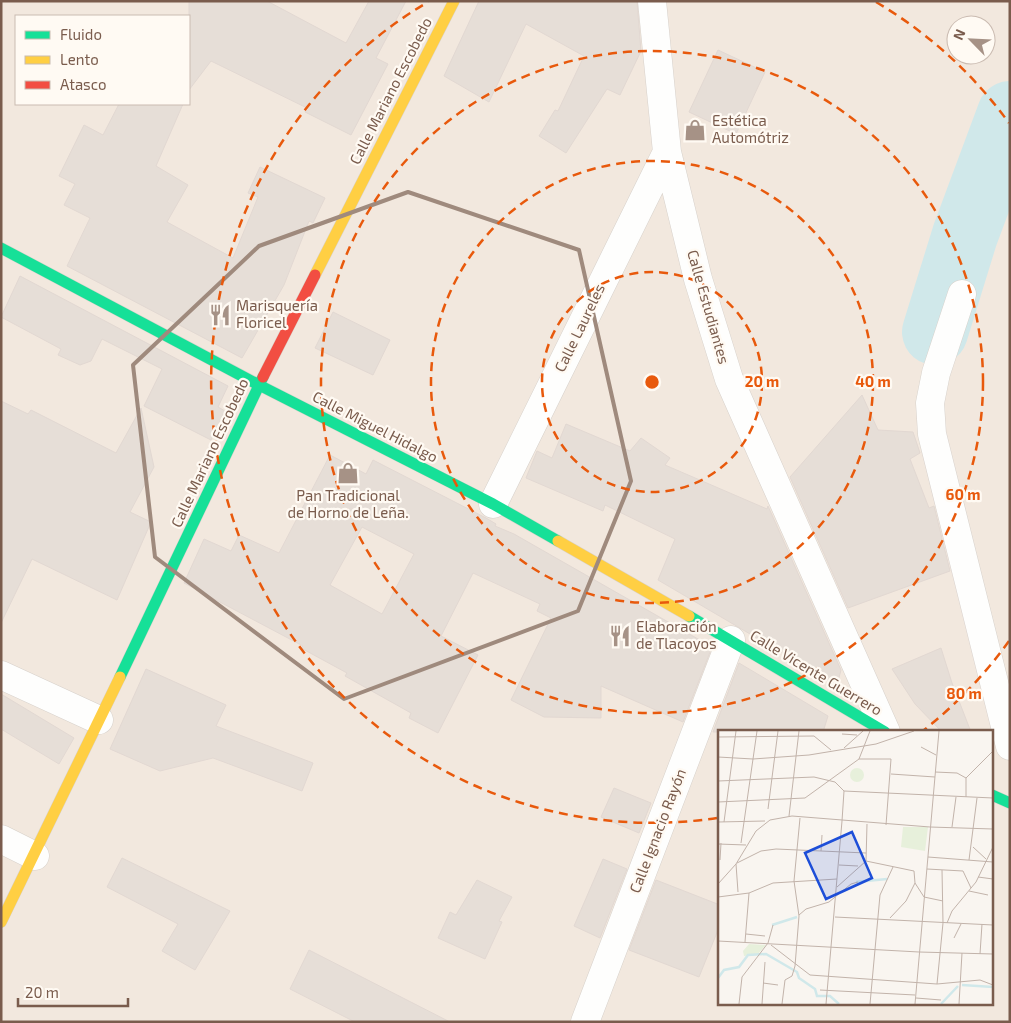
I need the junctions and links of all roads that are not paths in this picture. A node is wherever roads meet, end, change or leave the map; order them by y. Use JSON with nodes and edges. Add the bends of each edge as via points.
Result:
{"nodes":[{"id":1,"x":454,"y":1,"type":"edge"},
{"id":2,"x":652,"y":1,"type":"edge"},
{"id":3,"x":667,"y":152,"type":"junction"},
{"id":4,"x":1,"y":248,"type":"edge"},
{"id":5,"x":962,"y":294,"type":"dead end"},
{"id":6,"x":259,"y":385,"type":"junction"},
{"id":7,"x":493,"y":504,"type":"junction"},
{"id":8,"x":731,"y":640,"type":"junction"},
{"id":9,"x":1,"y":675,"type":"edge"},
{"id":10,"x":100,"y":720,"type":"junction"},
{"id":11,"x":882,"y":730,"type":"edge"},
{"id":12,"x":884,"y":730,"type":"edge"},
{"id":13,"x":1010,"y":746,"type":"edge"},
{"id":14,"x":994,"y":796,"type":"edge"},
{"id":15,"x":1010,"y":804,"type":"edge"},
{"id":16,"x":1,"y":839,"type":"edge"},
{"id":17,"x":35,"y":856,"type":"junction"},
{"id":18,"x":1,"y":922,"type":"edge"},
{"id":19,"x":585,"y":1022,"type":"edge"}],
"edges":[{"from":1,"to":6,"type":"main road","name":"Calle Mariano Escobedo"},
{"from":2,"to":3,"type":"street","name":"Calle Estudiantes"},
{"from":3,"to":7,"type":"street","name":"Calle Laureles"},
{"from":3,"to":12,"type":"street","name":"Calle Estudiantes","via":[[698,279],[729,379]]},
{"from":4,"to":6,"type":"main road","name":"Calle Miguel Hidalgo"},
{"from":5,"to":13,"type":"street","via":[[936,373],[930,403],[932,434]]},
{"from":6,"to":7,"type":"main road","name":"Calle Miguel Hidalgo"},
{"from":6,"to":10,"type":"main road","name":"Calle Mariano Escobedo"},
{"from":7,"to":8,"type":"main road","name":"Calle Miguel Hidalgo"},
{"from":8,"to":11,"type":"main road","name":"Calle Vicente Guerrero"},
{"from":8,"to":19,"type":"street","name":"Calle Ignacio Rayón"},
{"from":9,"to":10,"type":"street"},
{"from":10,"to":17,"type":"main road","name":"Calle Mariano Escobedo"},
{"from":14,"to":15,"type":"main road"},
{"from":16,"to":17,"type":"street"},
{"from":17,"to":18,"type":"main road","name":"Calle Mariano Escobedo"}]}
